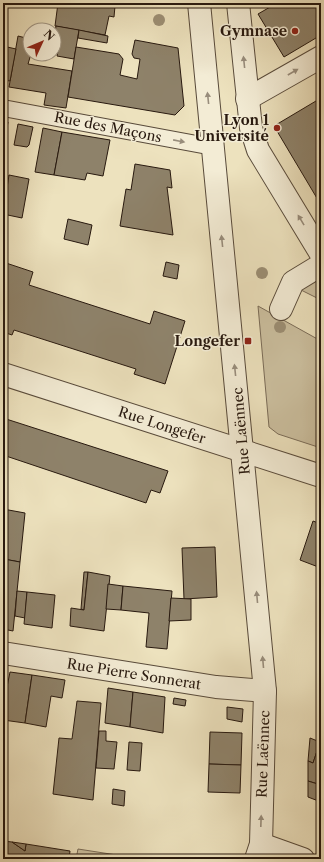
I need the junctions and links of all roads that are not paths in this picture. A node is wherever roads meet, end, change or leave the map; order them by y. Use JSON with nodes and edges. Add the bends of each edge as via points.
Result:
{"nodes":[{"id":1,"x":199,"y":3,"type":"edge"},
{"id":2,"x":238,"y":3,"type":"edge"},
{"id":3,"x":321,"y":57,"type":"edge"},
{"id":4,"x":247,"y":99,"type":"junction"},
{"id":5,"x":3,"y":108,"type":"edge"},
{"id":6,"x":213,"y":147,"type":"junction"},
{"id":7,"x":321,"y":254,"type":"edge"},
{"id":8,"x":321,"y":265,"type":"edge"},
{"id":9,"x":281,"y":309,"type":"dead end"},
{"id":10,"x":3,"y":374,"type":"edge"},
{"id":11,"x":243,"y":451,"type":"junction"},
{"id":12,"x":321,"y":476,"type":"edge"},
{"id":13,"x":3,"y":653,"type":"edge"},
{"id":14,"x":265,"y":691,"type":"junction"},
{"id":15,"x":258,"y":851,"type":"edge"},
{"id":16,"x":303,"y":859,"type":"edge"}],
"edges":[{"from":6,"to":1,"type":"street","name":"Rue Laënnec","one_way":true},
{"from":4,"to":2,"type":"street","one_way":true},
{"from":4,"to":3,"type":"street","one_way":true},
{"from":7,"to":4,"type":"street","one_way":true,"via":[[258,150],[251,128]]},
{"from":5,"to":6,"type":"lane","name":"Rue des Maçons","one_way":true},
{"from":11,"to":6,"type":"street","name":"Rue Laënnec","one_way":true},
{"from":8,"to":9,"type":"street","via":[[293,282]]},
{"from":10,"to":11,"type":"street","name":"Rue Longefer"},
{"from":11,"to":12,"type":"street","name":"Rue Longefer"},
{"from":14,"to":11,"type":"street","name":"Rue Laënnec","one_way":true},
{"from":13,"to":14,"type":"street","name":"Rue Pierre Sonnerat","via":[[216,687]]},
{"from":15,"to":14,"type":"street","name":"Rue Laënnec","one_way":true},
{"from":15,"to":16,"type":"street"}]}
